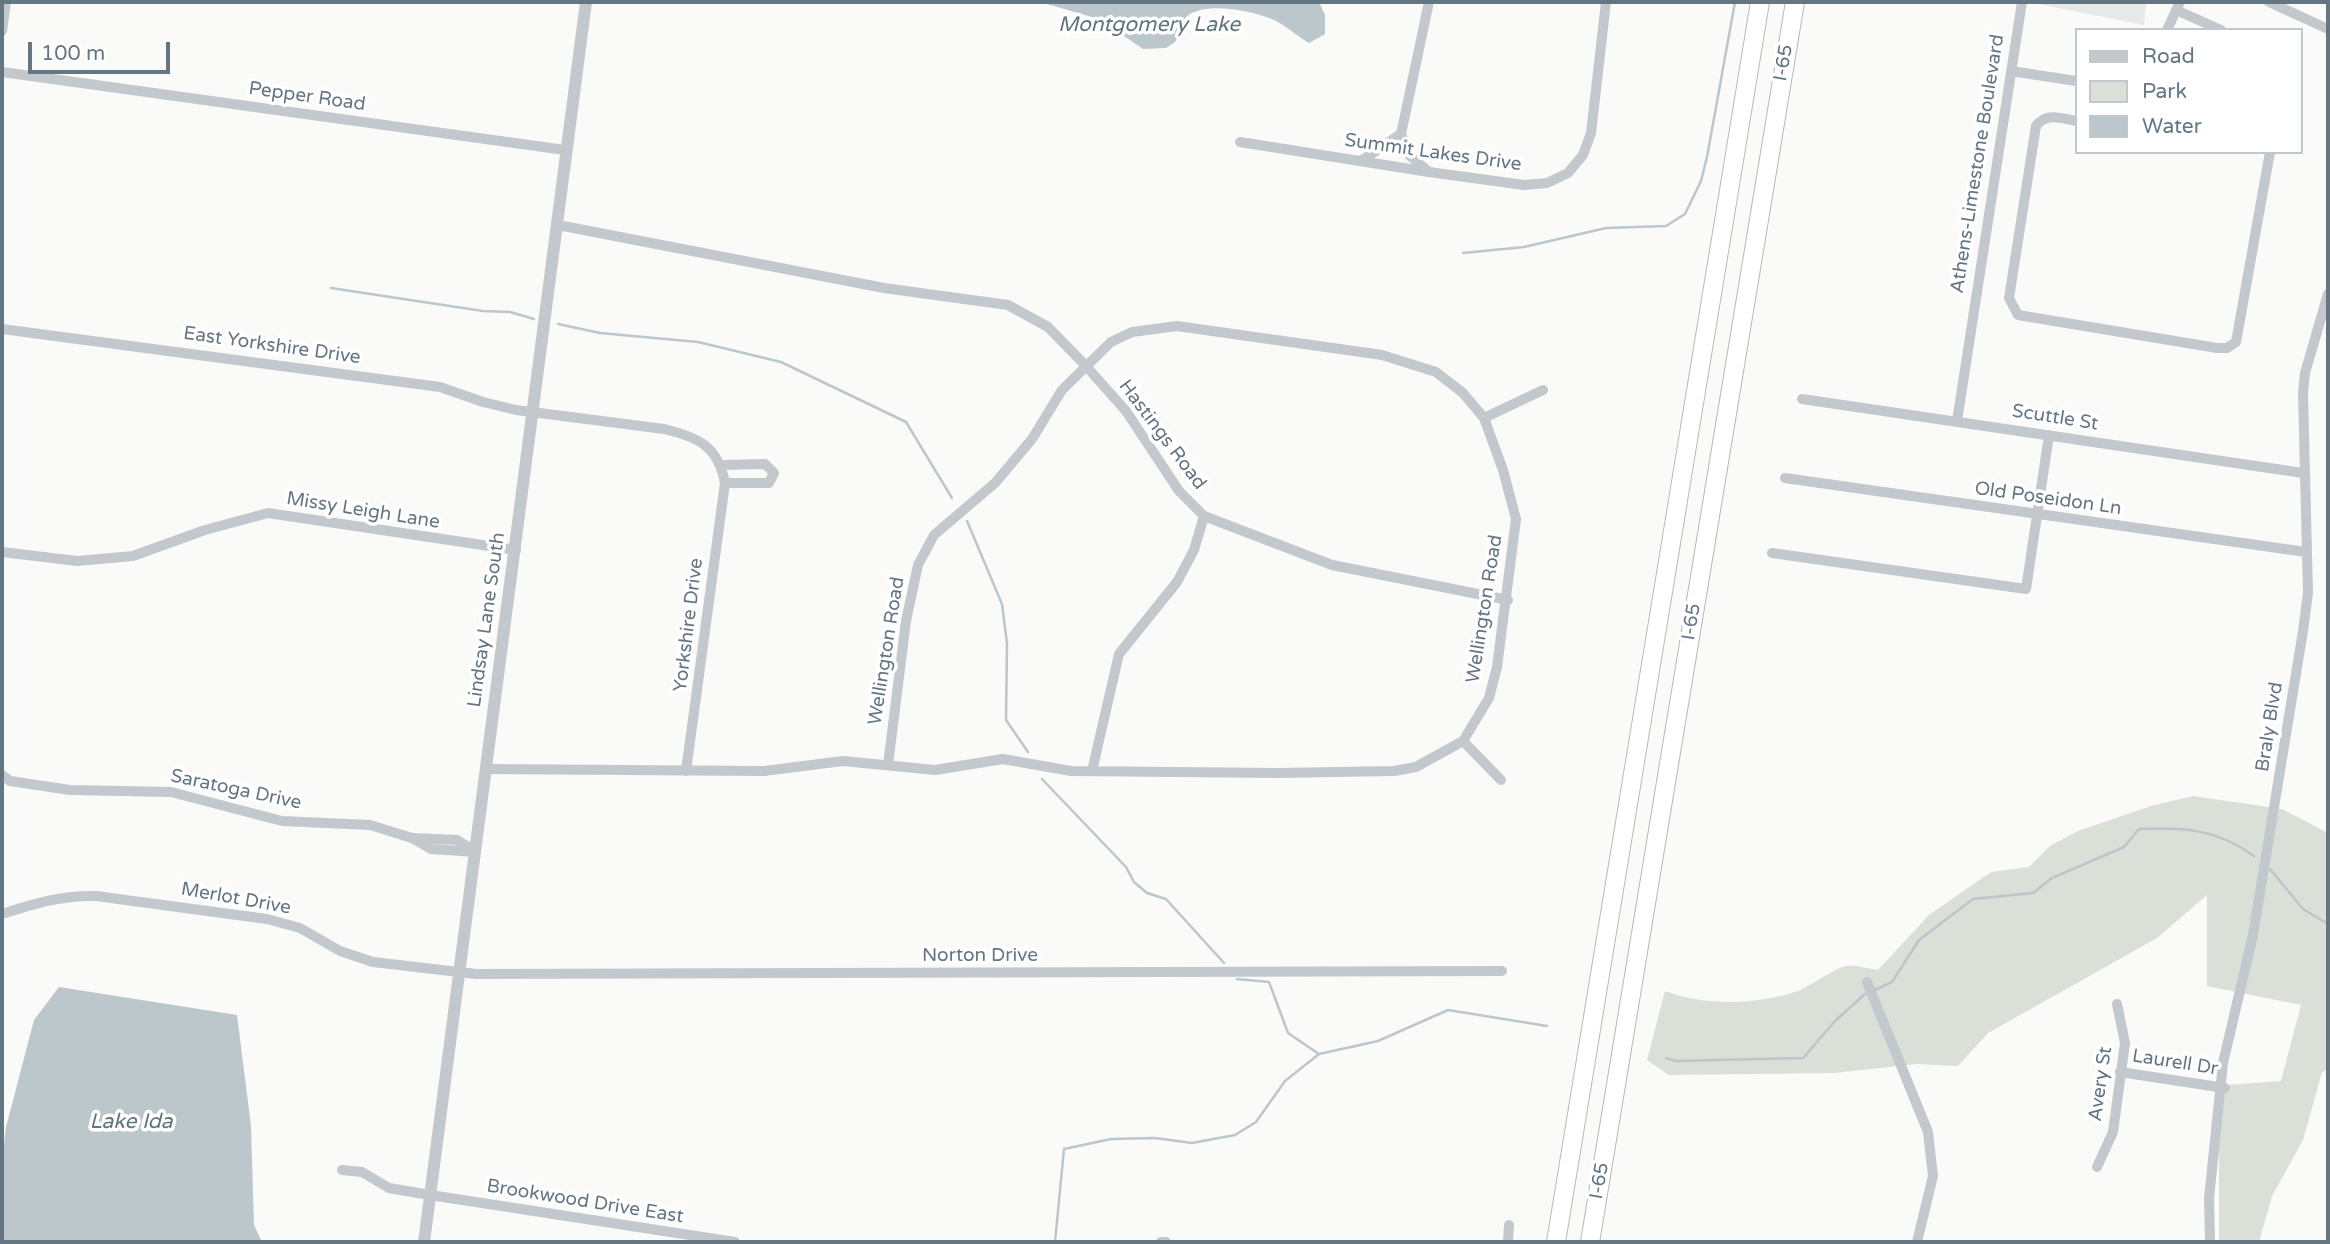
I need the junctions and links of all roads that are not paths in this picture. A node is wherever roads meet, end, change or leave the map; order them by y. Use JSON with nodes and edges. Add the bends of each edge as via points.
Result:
{"nodes":[{"id":1,"x":6,"y":2,"type":"edge"},
{"id":2,"x":586,"y":2,"type":"edge"},
{"id":3,"x":1429,"y":2,"type":"edge"},
{"id":4,"x":1606,"y":2,"type":"edge"},
{"id":5,"x":1760,"y":2,"type":"edge"},
{"id":6,"x":1795,"y":2,"type":"edge"},
{"id":7,"x":2022,"y":2,"type":"edge"},
{"id":8,"x":2269,"y":2,"type":"edge"},
{"id":9,"x":2178,"y":6,"type":"edge"},
{"id":10,"x":2168,"y":28,"type":"edge"},
{"id":11,"x":2217,"y":28,"type":"edge"},
{"id":12,"x":2328,"y":29,"type":"edge"},
{"id":13,"x":2,"y":31,"type":"edge"},
{"id":14,"x":2011,"y":71,"type":"junction"},
{"id":15,"x":2,"y":72,"type":"edge"},
{"id":16,"x":2074,"y":80,"type":"edge"},
{"id":17,"x":2074,"y":121,"type":"edge"},
{"id":18,"x":1401,"y":134,"type":"junction"},
{"id":19,"x":1240,"y":142,"type":"dead end"},
{"id":20,"x":565,"y":150,"type":"junction"},
{"id":21,"x":2269,"y":154,"type":"edge"},
{"id":22,"x":1361,"y":161,"type":"junction"},
{"id":23,"x":1429,"y":172,"type":"junction"},
{"id":24,"x":558,"y":225,"type":"junction"},
{"id":25,"x":2328,"y":294,"type":"edge"},
{"id":26,"x":2,"y":329,"type":"edge"},
{"id":27,"x":1085,"y":365,"type":"junction"},
{"id":28,"x":1543,"y":390,"type":"dead end"},
{"id":29,"x":1802,"y":399,"type":"dead end"},
{"id":30,"x":534,"y":412,"type":"junction"},
{"id":31,"x":1484,"y":418,"type":"junction"},
{"id":32,"x":1957,"y":421,"type":"junction"},
{"id":33,"x":2049,"y":435,"type":"junction"},
{"id":34,"x":722,"y":465,"type":"junction"},
{"id":35,"x":2303,"y":473,"type":"junction"},
{"id":36,"x":1785,"y":478,"type":"dead end"},
{"id":37,"x":725,"y":483,"type":"junction"},
{"id":38,"x":2037,"y":515,"type":"junction"},
{"id":39,"x":1205,"y":516,"type":"junction"},
{"id":40,"x":516,"y":550,"type":"junction"},
{"id":41,"x":2,"y":552,"type":"edge"},
{"id":42,"x":2306,"y":552,"type":"junction"},
{"id":43,"x":1772,"y":553,"type":"dead end"},
{"id":44,"x":1508,"y":600,"type":"junction"},
{"id":45,"x":1463,"y":741,"type":"junction"},
{"id":46,"x":888,"y":765,"type":"junction"},
{"id":47,"x":486,"y":769,"type":"junction"},
{"id":48,"x":686,"y":771,"type":"junction"},
{"id":49,"x":1092,"y":771,"type":"junction"},
{"id":50,"x":4,"y":780,"type":"edge"},
{"id":51,"x":1501,"y":780,"type":"dead end"},
{"id":52,"x":476,"y":852,"type":"junction"},
{"id":53,"x":2,"y":914,"type":"edge"},
{"id":54,"x":1502,"y":971,"type":"dead end"},
{"id":55,"x":459,"y":973,"type":"junction"},
{"id":56,"x":1867,"y":982,"type":"dead end"},
{"id":57,"x":2117,"y":1004,"type":"dead end"},
{"id":58,"x":2120,"y":1072,"type":"junction"},
{"id":59,"x":2223,"y":1088,"type":"junction"},
{"id":60,"x":2097,"y":1167,"type":"dead end"},
{"id":61,"x":342,"y":1170,"type":"dead end"},
{"id":62,"x":430,"y":1195,"type":"junction"},
{"id":63,"x":1509,"y":1224,"type":"dead end"},
{"id":64,"x":424,"y":1242,"type":"edge"},
{"id":65,"x":735,"y":1242,"type":"edge"},
{"id":66,"x":1508,"y":1242,"type":"edge"},
{"id":67,"x":1556,"y":1242,"type":"edge"},
{"id":68,"x":1590,"y":1242,"type":"edge"},
{"id":69,"x":1917,"y":1242,"type":"edge"},
{"id":70,"x":2210,"y":1242,"type":"edge"}],
"edges":[{"from":1,"to":13,"type":"street"},
{"from":2,"to":20,"type":"street","name":"Lindsay Lane South"},
{"from":3,"to":18,"type":"street"},
{"from":4,"to":23,"type":"street","name":"Summit Lakes Drive","via":[[1591,133],[1583,155],[1568,173],[1547,183],[1524,185]]},
{"from":5,"to":67,"type":"highway"},
{"from":6,"to":68,"type":"highway","name":"I-65"},
{"from":7,"to":14,"type":"street","name":"Athens-Limestone Boulevard"},
{"from":8,"to":12,"type":"street"},
{"from":9,"to":10,"type":"street"},
{"from":9,"to":11,"type":"street"},
{"from":14,"to":16,"type":"street"},
{"from":14,"to":32,"type":"street","name":"Athens-Limestone Boulevard"},
{"from":15,"to":20,"type":"street","name":"Pepper Road"},
{"from":17,"to":21,"type":"street","via":[[2050,116],[2036,126],[2009,298],[2018,315],[2227,348],[2236,342]]},
{"from":18,"to":22,"type":"street"},
{"from":18,"to":23,"type":"street","via":[[1409,155]]},
{"from":19,"to":22,"type":"street","name":"Summit Lakes Drive"},
{"from":20,"to":24,"type":"street","name":"Lindsay Lane South"},
{"from":22,"to":23,"type":"street","name":"Summit Lakes Drive"},
{"from":24,"to":27,"type":"street","name":"Hastings Road","via":[[884,288],[997,302],[1048,327]]},
{"from":24,"to":30,"type":"street","name":"Lindsay Lane South"},
{"from":25,"to":35,"type":"street","name":"Braly Blvd","via":[[2305,373]]},
{"from":26,"to":30,"type":"street","name":"East Yorkshire Drive","via":[[440,387]]},
{"from":27,"to":31,"type":"street","name":"Wellington Road","via":[[1111,342],[1132,332],[1177,326],[1211,330],[1382,355],[1436,372],[1463,393]]},
{"from":27,"to":39,"type":"street","name":"Hastings Road","via":[[1126,411],[1179,491]]},
{"from":27,"to":46,"type":"street","name":"Wellington Road","via":[[1003,474],[934,536],[918,565],[906,621]]},
{"from":28,"to":31,"type":"street"},
{"from":29,"to":32,"type":"street","name":"Scuttle St"},
{"from":30,"to":34,"type":"street","via":[[686,435],[706,445]]},
{"from":30,"to":40,"type":"street","name":"Lindsay Lane South"},
{"from":31,"to":44,"type":"street","name":"Wellington Road","via":[[1516,519]]},
{"from":32,"to":33,"type":"street","name":"Scuttle St"},
{"from":33,"to":35,"type":"street","name":"Scuttle St"},
{"from":33,"to":38,"type":"street"},
{"from":34,"to":37,"type":"street","name":"Yorkshire Drive"},
{"from":34,"to":37,"type":"street","via":[[765,464],[774,473],[769,483]]},
{"from":35,"to":42,"type":"street","name":"Braly Blvd"},
{"from":36,"to":38,"type":"street","name":"Old Poseidon Ln"},
{"from":37,"to":48,"type":"street","name":"Yorkshire Drive"},
{"from":38,"to":42,"type":"street","name":"Old Poseidon Ln"},
{"from":38,"to":43,"type":"street","via":[[2025,589]]},
{"from":39,"to":44,"type":"street","name":"Hastings Road","via":[[1332,565]]},
{"from":39,"to":49,"type":"street","via":[[1177,582],[1119,654]]},
{"from":40,"to":41,"type":"street","name":"Missy Leigh Lane","via":[[268,513],[132,556],[77,561]]},
{"from":40,"to":47,"type":"street","name":"Lindsay Lane South"},
{"from":42,"to":59,"type":"street","name":"Braly Blvd","via":[[2308,593],[2278,788],[2253,935],[2223,1063]]},
{"from":44,"to":45,"type":"street","name":"Wellington Road","via":[[1489,698]]},
{"from":45,"to":49,"type":"street","name":"Wellington Road","via":[[1416,767],[1394,771]]},
{"from":45,"to":51,"type":"street"},
{"from":46,"to":48,"type":"street","name":"Wellington Road","via":[[844,761],[798,769]]},
{"from":46,"to":49,"type":"street","name":"Wellington Road","via":[[935,770],[1003,759]]},
{"from":47,"to":48,"type":"street","name":"Wellington Road"},
{"from":47,"to":52,"type":"street","name":"Lindsay Lane South"},
{"from":50,"to":52,"type":"street","name":"Saratoga Drive","via":[[70,790],[171,792],[282,821],[370,825],[431,849]]},
{"from":52,"to":55,"type":"street","name":"Lindsay Lane South"},
{"from":53,"to":55,"type":"street","name":"Merlot Drive","via":[[39,902],[96,896],[267,919],[300,928],[341,951],[373,962]]},
{"from":54,"to":55,"type":"street","name":"Norton Drive"},
{"from":55,"to":62,"type":"street","name":"Lindsay Lane South"},
{"from":56,"to":69,"type":"street","via":[[1928,1132],[1933,1176]]},
{"from":57,"to":58,"type":"street","name":"Avery St","via":[[2125,1043]]},
{"from":58,"to":59,"type":"street","name":"Laurell Dr"},
{"from":58,"to":60,"type":"street","name":"Avery St","via":[[2113,1132]]},
{"from":59,"to":70,"type":"street","name":"Braly Blvd","via":[[2208,1198]]},
{"from":61,"to":62,"type":"street","name":"Brookwood Drive East","via":[[362,1172],[389,1188]]},
{"from":62,"to":64,"type":"street","name":"Lindsay Lane South"},
{"from":62,"to":65,"type":"street","name":"Brookwood Drive East"},
{"from":63,"to":66,"type":"street"}]}
